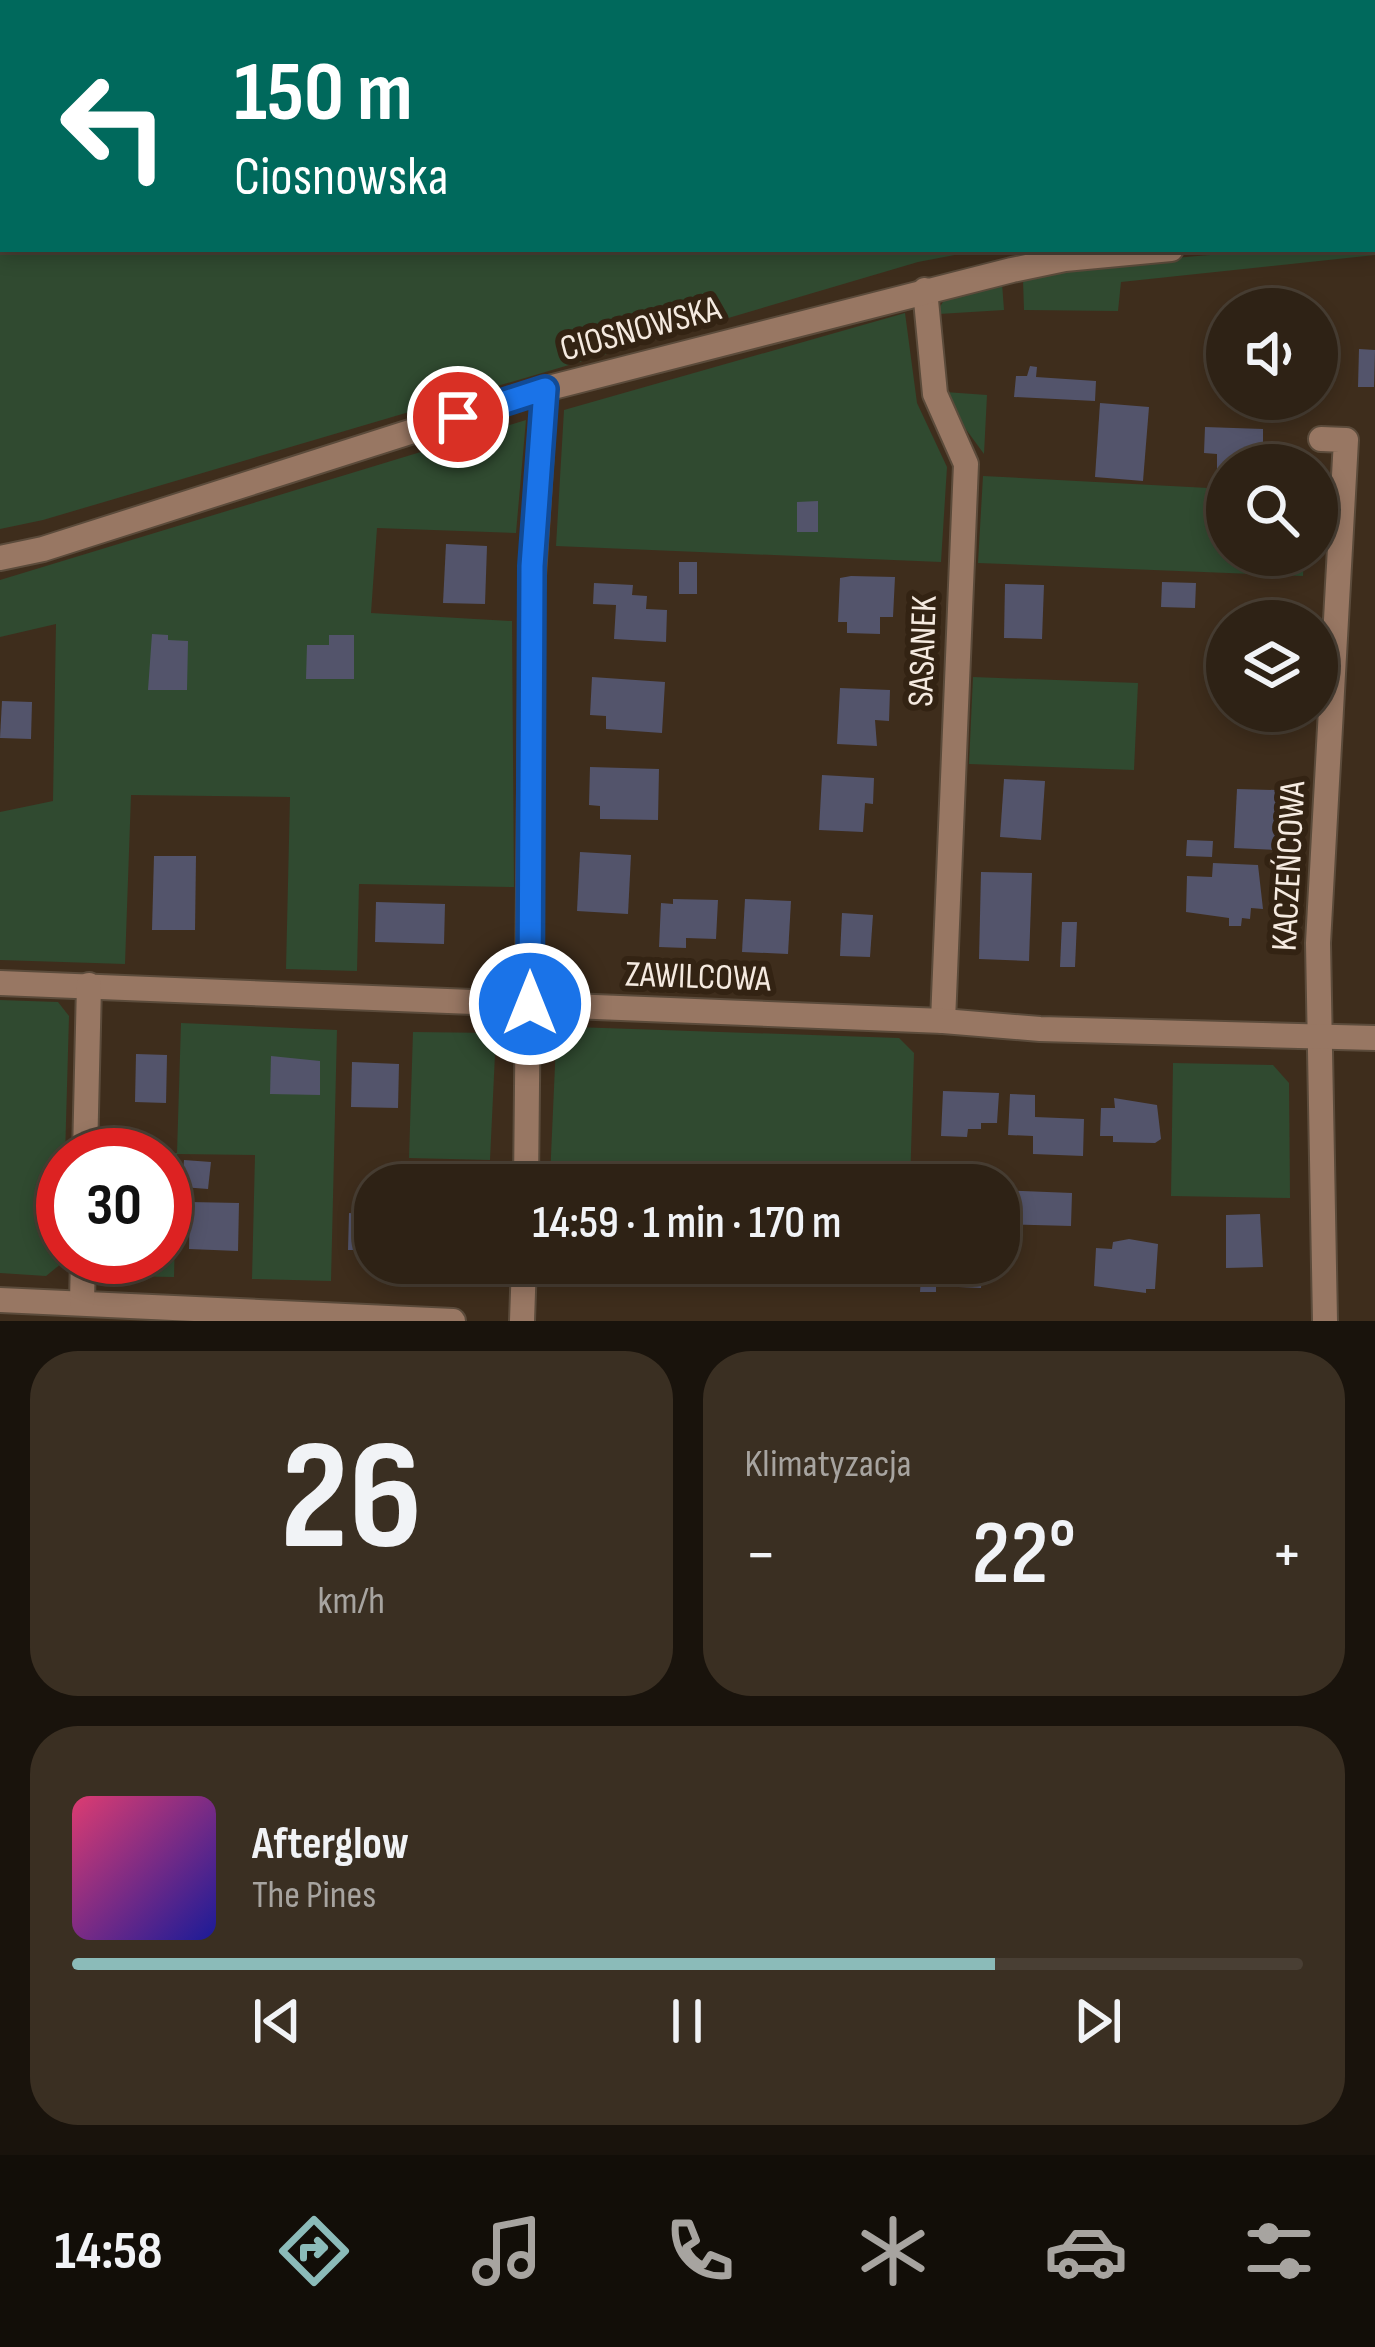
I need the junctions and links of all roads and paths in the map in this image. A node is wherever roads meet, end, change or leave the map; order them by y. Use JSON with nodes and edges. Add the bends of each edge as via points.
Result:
{"nodes":[{"id":1,"x":1139,"y":252,"type":"edge"},
{"id":2,"x":925,"y":290,"type":"junction"},
{"id":3,"x":545,"y":389,"type":"junction"},
{"id":4,"x":1321,"y":439,"type":"dead end"},
{"id":5,"x":0,"y":558,"type":"edge"},
{"id":6,"x":0,"y":983,"type":"edge"},
{"id":7,"x":89,"y":985,"type":"junction"},
{"id":8,"x":530,"y":1004,"type":"junction"},
{"id":9,"x":943,"y":1021,"type":"junction"},
{"id":10,"x":1320,"y":1035,"type":"junction"},
{"id":11,"x":1375,"y":1038,"type":"edge"},
{"id":12,"x":86,"y":1128,"type":"edge"},
{"id":13,"x":526,"y":1164,"type":"edge"},
{"id":14,"x":82,"y":1284,"type":"edge"},
{"id":15,"x":523,"y":1284,"type":"edge"},
{"id":16,"x":0,"y":1300,"type":"edge"},
{"id":17,"x":82,"y":1302,"type":"junction"},
{"id":18,"x":454,"y":1321,"type":"edge"},
{"id":19,"x":522,"y":1321,"type":"edge"},
{"id":20,"x":1325,"y":1321,"type":"edge"}],
"edges":[{"from":1,"to":2,"type":"street","name":"CIOSNOWSKA","via":[[1065,259]]},
{"from":2,"to":3,"type":"street","name":"CIOSNOWSKA"},
{"from":2,"to":9,"type":"street","name":"SASANEK","via":[[935,394],[966,464]]},
{"from":3,"to":5,"type":"street","name":"CIOSNOWSKA"},
{"from":3,"to":8,"type":"street","via":[[532,566]]},
{"from":4,"to":10,"type":"street","name":"KACZEŃCOWA","via":[[1346,440],[1318,943]]},
{"from":6,"to":7,"type":"street","name":"ZAWILCOWA"},
{"from":7,"to":8,"type":"street","name":"ZAWILCOWA"},
{"from":7,"to":12,"type":"street"},
{"from":8,"to":9,"type":"street","name":"ZAWILCOWA"},
{"from":8,"to":13,"type":"street"},
{"from":9,"to":10,"type":"street","name":"ZAWILCOWA"},
{"from":10,"to":11,"type":"street","name":"ZAWILCOWA"},
{"from":10,"to":20,"type":"street","name":"KACZEŃCOWA"},
{"from":14,"to":17,"type":"street"},
{"from":15,"to":19,"type":"street"},
{"from":16,"to":17,"type":"street"},
{"from":17,"to":18,"type":"street"}]}
